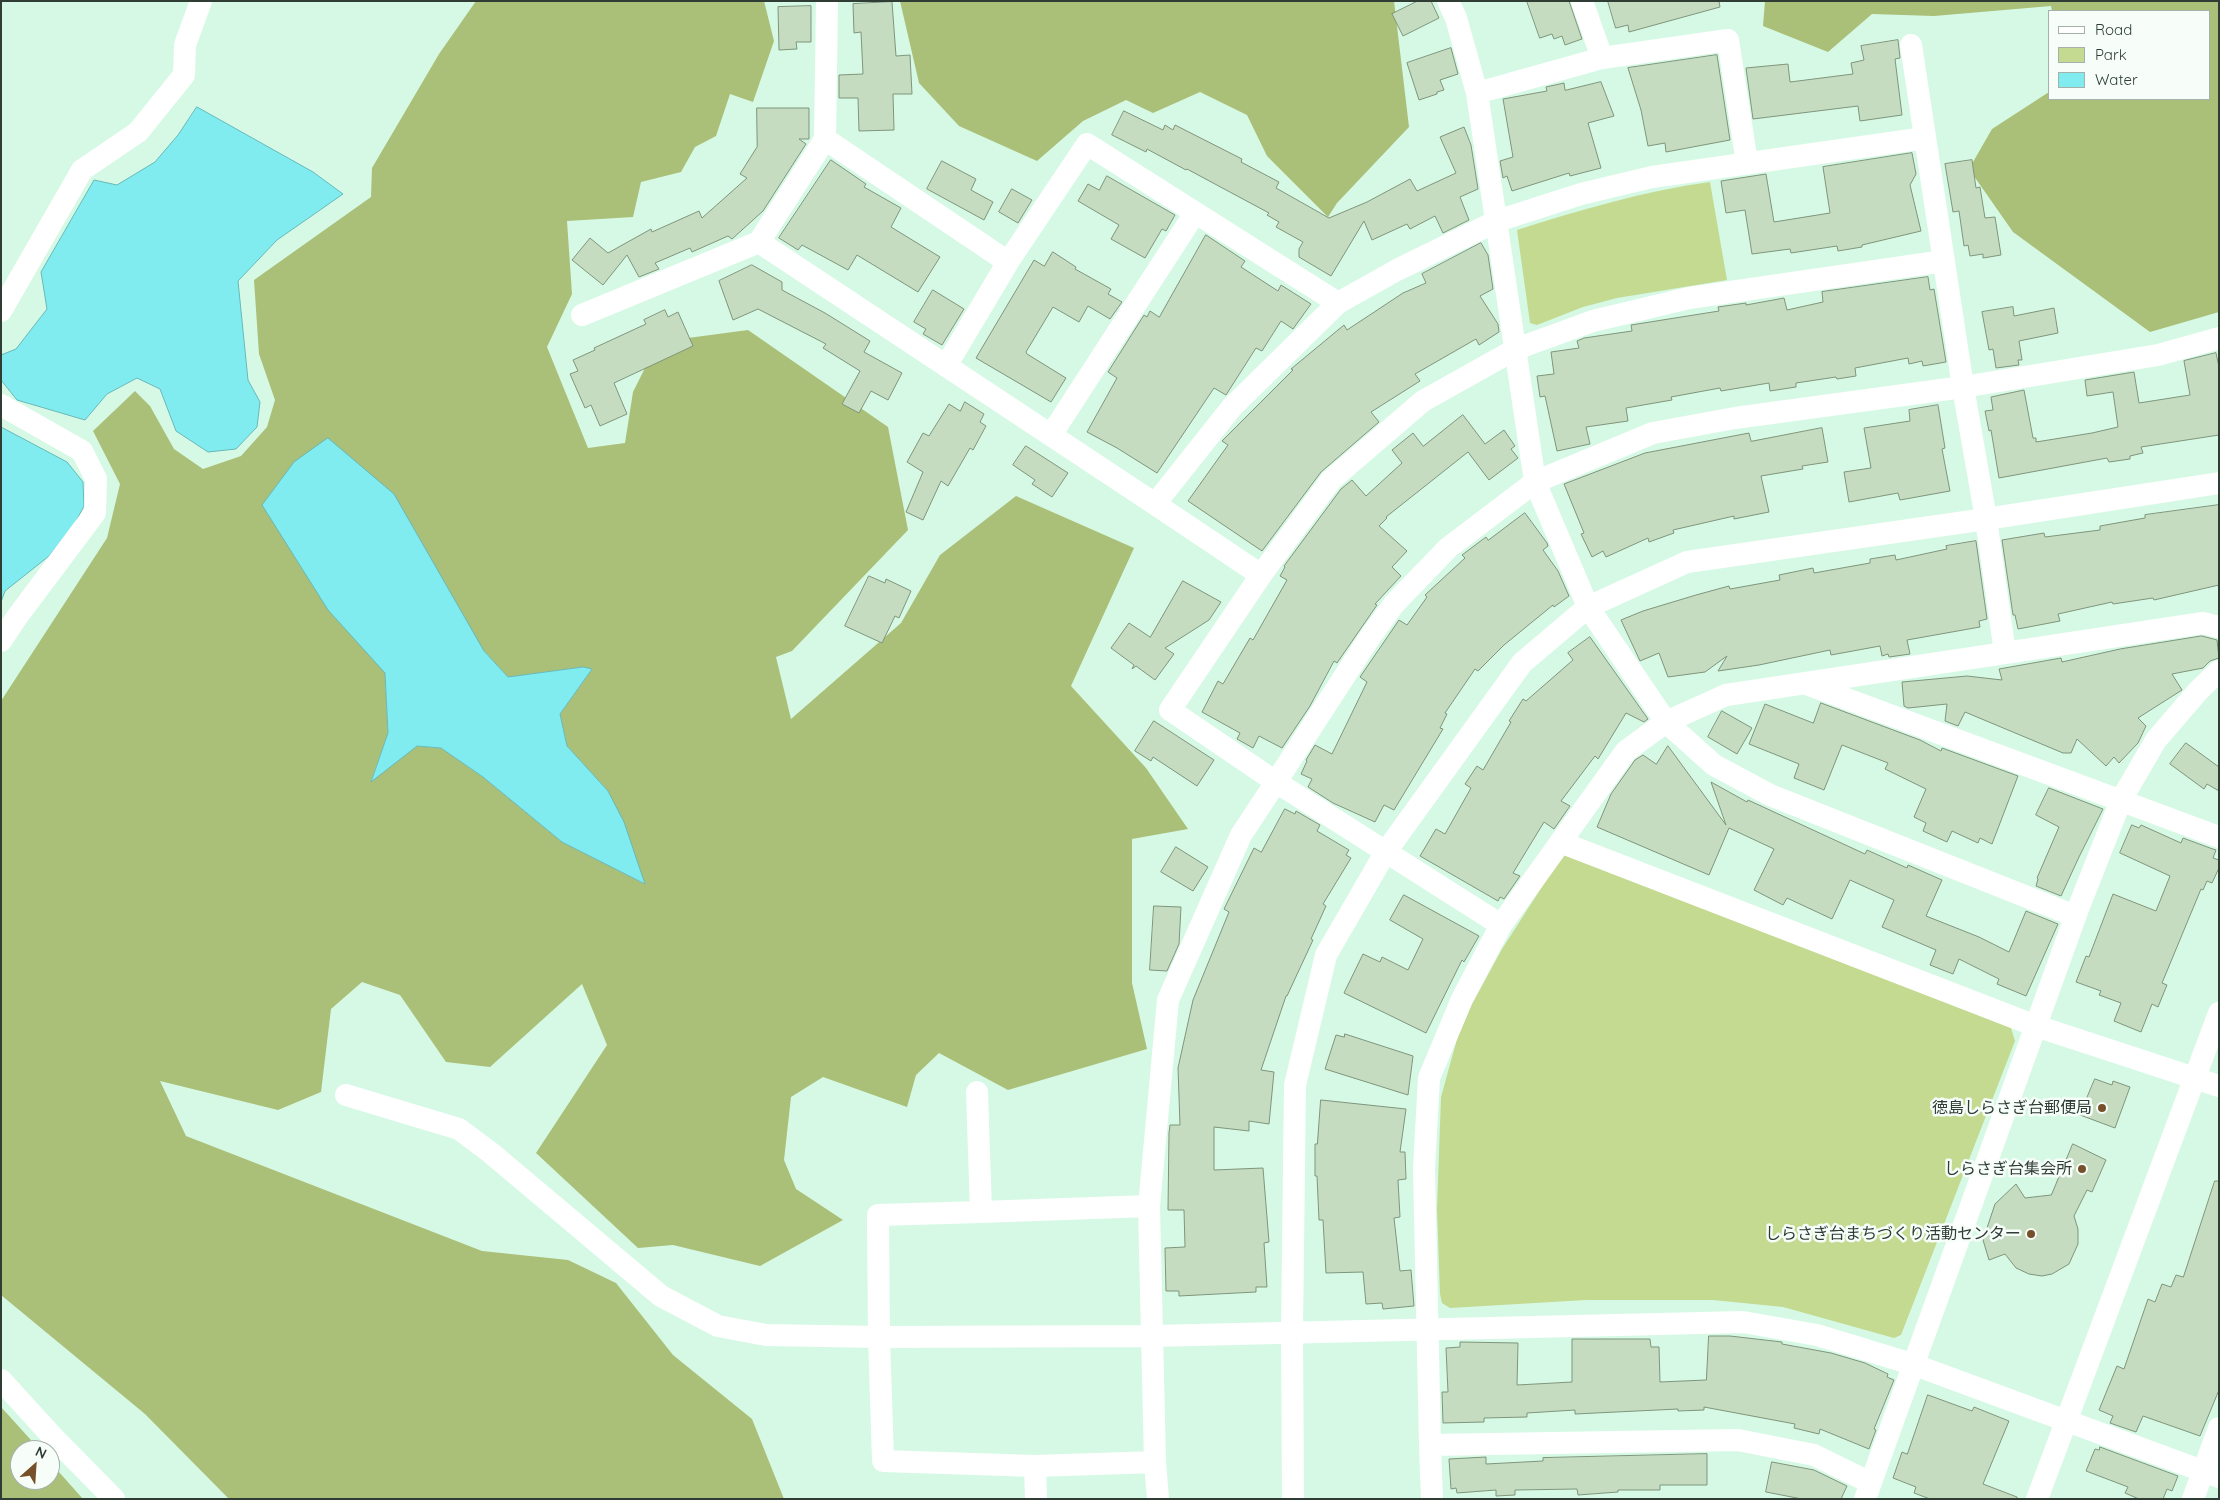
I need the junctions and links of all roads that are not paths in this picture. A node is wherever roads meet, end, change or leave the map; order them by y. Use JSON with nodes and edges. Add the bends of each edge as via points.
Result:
{"nodes":[{"id":1,"x":201,"y":1,"type":"edge"},
{"id":2,"x":1448,"y":1,"type":"edge"},
{"id":3,"x":1582,"y":1,"type":"edge"},
{"id":4,"x":827,"y":2,"type":"edge"},
{"id":5,"x":1911,"y":45,"type":"dead end"},
{"id":6,"x":1602,"y":58,"type":"junction"},
{"id":7,"x":1477,"y":93,"type":"junction"},
{"id":8,"x":1925,"y":138,"type":"junction"},
{"id":9,"x":825,"y":139,"type":"junction"},
{"id":10,"x":1747,"y":163,"type":"junction"},
{"id":11,"x":1195,"y":213,"type":"junction"},
{"id":12,"x":1497,"y":221,"type":"junction"},
{"id":13,"x":758,"y":242,"type":"junction"},
{"id":14,"x":1944,"y":260,"type":"junction"},
{"id":15,"x":1008,"y":262,"type":"junction"},
{"id":16,"x":1338,"y":302,"type":"junction"},
{"id":17,"x":1,"y":311,"type":"edge"},
{"id":18,"x":582,"y":315,"type":"dead end"},
{"id":19,"x":2219,"y":338,"type":"edge"},
{"id":20,"x":1516,"y":349,"type":"junction"},
{"id":21,"x":946,"y":366,"type":"junction"},
{"id":22,"x":1963,"y":387,"type":"junction"},
{"id":23,"x":1,"y":405,"type":"edge"},
{"id":24,"x":1050,"y":435,"type":"junction"},
{"id":25,"x":1535,"y":482,"type":"junction"},
{"id":26,"x":2219,"y":483,"type":"edge"},
{"id":27,"x":1156,"y":504,"type":"junction"},
{"id":28,"x":1986,"y":519,"type":"junction"},
{"id":29,"x":1261,"y":575,"type":"junction"},
{"id":30,"x":1588,"y":607,"type":"junction"},
{"id":31,"x":2219,"y":627,"type":"edge"},
{"id":32,"x":1,"y":641,"type":"edge"},
{"id":33,"x":2005,"y":653,"type":"junction"},
{"id":34,"x":2219,"y":671,"type":"edge"},
{"id":35,"x":1806,"y":684,"type":"junction"},
{"id":36,"x":1666,"y":722,"type":"junction"},
{"id":37,"x":1276,"y":782,"type":"junction"},
{"id":38,"x":2121,"y":800,"type":"junction"},
{"id":39,"x":2219,"y":837,"type":"edge"},
{"id":40,"x":1560,"y":842,"type":"junction"},
{"id":41,"x":1385,"y":853,"type":"junction"},
{"id":42,"x":2075,"y":916,"type":"junction"},
{"id":43,"x":1501,"y":925,"type":"junction"},
{"id":44,"x":2219,"y":1013,"type":"edge"},
{"id":45,"x":2036,"y":1026,"type":"junction"},
{"id":46,"x":2195,"y":1077,"type":"junction"},
{"id":47,"x":2219,"y":1086,"type":"edge"},
{"id":48,"x":977,"y":1092,"type":"dead end"},
{"id":49,"x":346,"y":1095,"type":"dead end"},
{"id":50,"x":1148,"y":1206,"type":"junction"},
{"id":51,"x":981,"y":1212,"type":"junction"},
{"id":52,"x":1426,"y":1329,"type":"junction"},
{"id":53,"x":1292,"y":1331,"type":"junction"},
{"id":54,"x":1152,"y":1336,"type":"junction"},
{"id":55,"x":879,"y":1337,"type":"junction"},
{"id":56,"x":1912,"y":1364,"type":"junction"},
{"id":57,"x":1,"y":1380,"type":"edge"},
{"id":58,"x":2065,"y":1421,"type":"junction"},
{"id":59,"x":2219,"y":1428,"type":"edge"},
{"id":60,"x":1430,"y":1445,"type":"junction"},
{"id":61,"x":1155,"y":1462,"type":"junction"},
{"id":62,"x":1036,"y":1466,"type":"junction"},
{"id":63,"x":2211,"y":1474,"type":"edge"},
{"id":64,"x":1868,"y":1491,"type":"edge"},
{"id":65,"x":114,"y":1499,"type":"edge"},
{"id":66,"x":1036,"y":1499,"type":"edge"},
{"id":67,"x":1158,"y":1499,"type":"edge"},
{"id":68,"x":1293,"y":1499,"type":"edge"},
{"id":69,"x":1432,"y":1499,"type":"edge"},
{"id":70,"x":2037,"y":1499,"type":"edge"},
{"id":71,"x":2193,"y":1499,"type":"edge"}],
"edges":[{"from":1,"to":17,"type":"street","via":[[185,45],[184,75],[138,132],[82,170]]},
{"from":2,"to":7,"type":"street","via":[[1456,18]]},
{"from":3,"to":6,"type":"street"},
{"from":4,"to":9,"type":"street"},
{"from":5,"to":8,"type":"street"},
{"from":6,"to":7,"type":"street"},
{"from":6,"to":10,"type":"street","via":[[1728,40]]},
{"from":7,"to":12,"type":"street"},
{"from":8,"to":10,"type":"street"},
{"from":8,"to":14,"type":"street"},
{"from":9,"to":13,"type":"street"},
{"from":9,"to":15,"type":"street"},
{"from":10,"to":12,"type":"street","via":[[1652,176],[1581,194]]},
{"from":11,"to":15,"type":"street","via":[[1087,144]]},
{"from":11,"to":16,"type":"street"},
{"from":11,"to":24,"type":"street"},
{"from":12,"to":16,"type":"street"},
{"from":12,"to":20,"type":"street"},
{"from":13,"to":18,"type":"street"},
{"from":13,"to":21,"type":"street"},
{"from":14,"to":20,"type":"street","via":[[1690,298],[1593,321]]},
{"from":14,"to":22,"type":"street"},
{"from":15,"to":21,"type":"street"},
{"from":16,"to":27,"type":"street","via":[[1232,407]]},
{"from":19,"to":22,"type":"street","via":[[2158,356]]},
{"from":20,"to":25,"type":"street"},
{"from":20,"to":29,"type":"street","via":[[1423,401],[1331,480]]},
{"from":21,"to":24,"type":"street"},
{"from":22,"to":25,"type":"street","via":[[1735,418],[1653,433]]},
{"from":22,"to":28,"type":"street"},
{"from":23,"to":32,"type":"street","via":[[82,451],[96,479],[95,513]]},
{"from":24,"to":27,"type":"street"},
{"from":25,"to":30,"type":"street"},
{"from":25,"to":37,"type":"street","via":[[1448,548],[1394,604]]},
{"from":26,"to":28,"type":"street"},
{"from":27,"to":29,"type":"street"},
{"from":28,"to":30,"type":"street","via":[[1687,562]]},
{"from":28,"to":33,"type":"street"},
{"from":29,"to":37,"type":"street","via":[[1170,710]]},
{"from":30,"to":36,"type":"street"},
{"from":30,"to":41,"type":"street","via":[[1522,663]]},
{"from":31,"to":33,"type":"street","via":[[2203,623]]},
{"from":33,"to":35,"type":"street"},
{"from":34,"to":38,"type":"street","via":[[2156,740]]},
{"from":35,"to":36,"type":"street","via":[[1726,696]]},
{"from":35,"to":38,"type":"street"},
{"from":36,"to":40,"type":"street","via":[[1626,751]]},
{"from":36,"to":42,"type":"street","via":[[1714,765],[1770,795]]},
{"from":37,"to":41,"type":"street"},
{"from":37,"to":50,"type":"street","via":[[1241,835],[1168,1000]]},
{"from":38,"to":39,"type":"street"},
{"from":38,"to":42,"type":"street"},
{"from":40,"to":43,"type":"street"},
{"from":40,"to":45,"type":"street"},
{"from":41,"to":43,"type":"street"},
{"from":41,"to":53,"type":"street","via":[[1326,955],[1295,1085]]},
{"from":42,"to":45,"type":"street"},
{"from":43,"to":52,"type":"street","via":[[1462,999],[1429,1078],[1424,1168]]},
{"from":44,"to":46,"type":"street"},
{"from":45,"to":46,"type":"street"},
{"from":45,"to":56,"type":"street"},
{"from":46,"to":47,"type":"street"},
{"from":46,"to":58,"type":"street"},
{"from":48,"to":51,"type":"street"},
{"from":49,"to":55,"type":"street","via":[[458,1129],[491,1152],[661,1296],[718,1326],[766,1335]]},
{"from":50,"to":51,"type":"street"},
{"from":50,"to":54,"type":"street"},
{"from":51,"to":55,"type":"street","via":[[878,1216]]},
{"from":52,"to":53,"type":"street"},
{"from":52,"to":56,"type":"street","via":[[1743,1322],[1818,1335]]},
{"from":52,"to":60,"type":"street"},
{"from":53,"to":54,"type":"street"},
{"from":53,"to":68,"type":"street"},
{"from":54,"to":55,"type":"street"},
{"from":54,"to":61,"type":"street"},
{"from":55,"to":62,"type":"street","via":[[883,1461]]},
{"from":56,"to":58,"type":"street"},
{"from":56,"to":64,"type":"street"},
{"from":57,"to":65,"type":"street"},
{"from":58,"to":63,"type":"street"},
{"from":58,"to":70,"type":"street"},
{"from":59,"to":63,"type":"street"},
{"from":60,"to":64,"type":"street","via":[[1738,1440],[1814,1456]]},
{"from":60,"to":69,"type":"street"},
{"from":61,"to":62,"type":"street"},
{"from":61,"to":67,"type":"street"},
{"from":62,"to":66,"type":"street"},
{"from":63,"to":71,"type":"street"}]}
